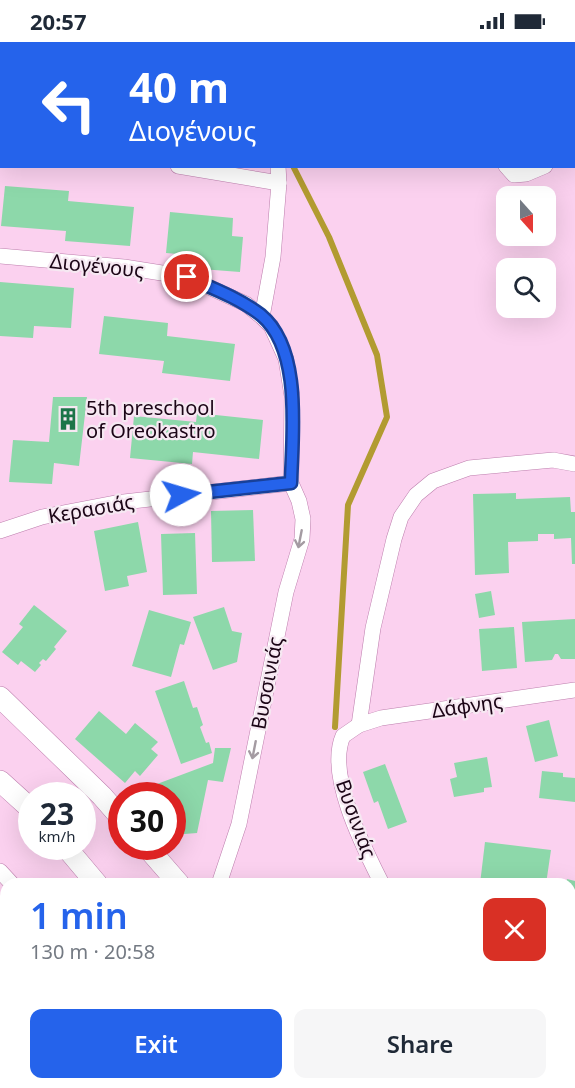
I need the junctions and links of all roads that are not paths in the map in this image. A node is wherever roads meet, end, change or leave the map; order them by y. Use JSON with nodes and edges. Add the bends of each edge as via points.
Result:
{"nodes":[{"id":1,"x":53,"y":42,"type":"edge"},
{"id":2,"x":61,"y":42,"type":"edge"},
{"id":3,"x":190,"y":168,"type":"edge"},
{"id":4,"x":278,"y":168,"type":"edge"},
{"id":5,"x":508,"y":168,"type":"edge"},
{"id":6,"x":540,"y":168,"type":"edge"},
{"id":7,"x":279,"y":183,"type":"junction"},
{"id":8,"x":0,"y":255,"type":"edge"},
{"id":9,"x":262,"y":316,"type":"junction"},
{"id":10,"x":575,"y":464,"type":"edge"},
{"id":11,"x":291,"y":483,"type":"junction"},
{"id":12,"x":0,"y":531,"type":"edge"},
{"id":13,"x":575,"y":690,"type":"edge"},
{"id":14,"x":0,"y":697,"type":"edge"},
{"id":15,"x":359,"y":725,"type":"junction"},
{"id":16,"x":0,"y":781,"type":"edge"},
{"id":17,"x":18,"y":797,"type":"edge"},
{"id":18,"x":108,"y":803,"type":"edge"},
{"id":19,"x":77,"y":860,"type":"edge"},
{"id":20,"x":158,"y":860,"type":"edge"},
{"id":21,"x":92,"y":878,"type":"edge"},
{"id":22,"x":173,"y":878,"type":"edge"},
{"id":23,"x":221,"y":878,"type":"edge"},
{"id":24,"x":379,"y":878,"type":"edge"}],
"edges":[{"from":1,"to":2,"type":"street"},
{"from":3,"to":7,"type":"street"},
{"from":4,"to":7,"type":"street"},
{"from":5,"to":6,"type":"street","via":[[514,175]]},
{"from":7,"to":9,"type":"street","via":[[273,258]]},
{"from":8,"to":9,"type":"street","name":"Διογένους","via":[[187,277],[246,304]]},
{"from":9,"to":11,"type":"street","name":"Διογένους","via":[[286,359],[292,396]]},
{"from":10,"to":15,"type":"street","via":[[553,460],[470,468],[432,481],[416,495],[401,517],[373,628]]},
{"from":11,"to":12,"type":"street","name":"Κερασιάς","via":[[115,503],[42,517]]},
{"from":11,"to":23,"type":"street","name":"Βυσσινιάς","one_way":true,"via":[[303,519],[302,539],[286,592],[239,824]]},
{"from":13,"to":15,"type":"street","name":"Δάφνης","via":[[381,718]]},
{"from":14,"to":18,"type":"street"},
{"from":15,"to":24,"type":"street","name":"Βυσινιάς","via":[[343,736],[338,754],[339,773],[347,803]]},
{"from":16,"to":17,"type":"street"},
{"from":19,"to":21,"type":"street"},
{"from":20,"to":22,"type":"street"}]}
